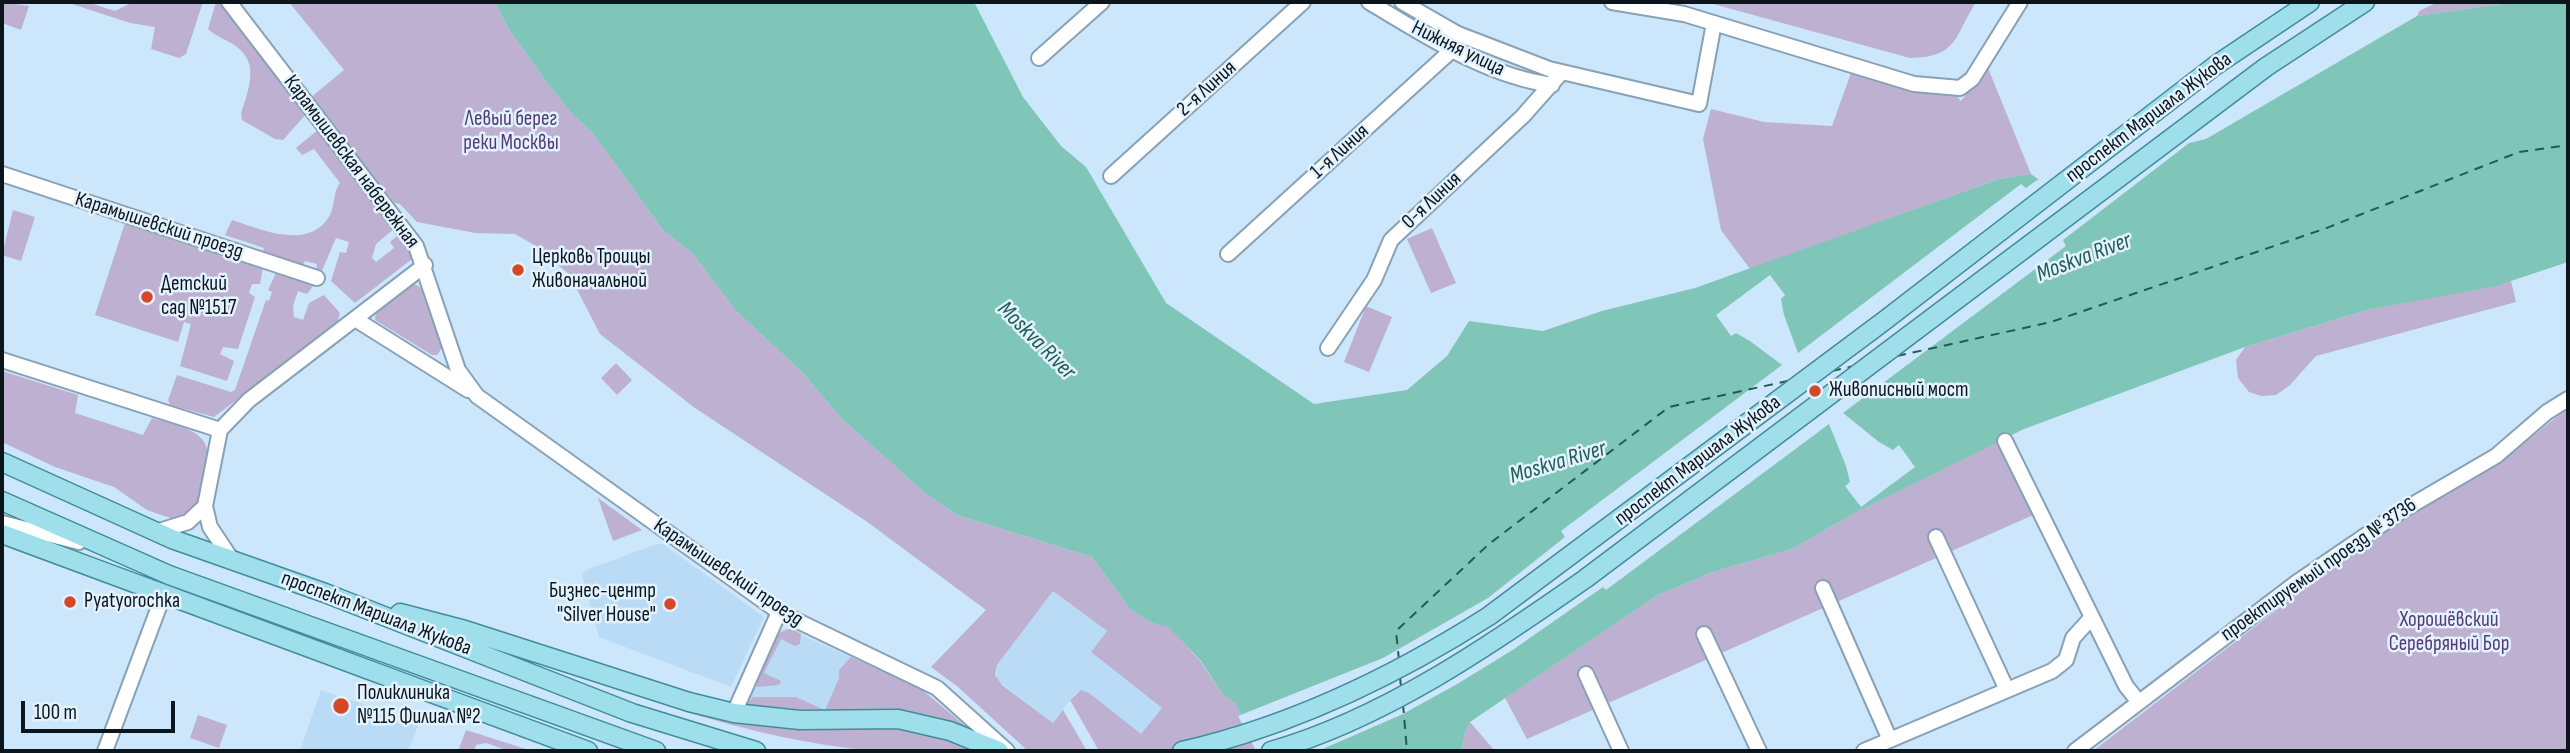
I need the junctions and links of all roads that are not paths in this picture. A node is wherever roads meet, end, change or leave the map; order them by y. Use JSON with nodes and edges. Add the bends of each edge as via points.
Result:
{"nodes":[{"id":1,"x":229,"y":2,"type":"edge"},
{"id":2,"x":1102,"y":2,"type":"edge"},
{"id":3,"x":1303,"y":2,"type":"edge"},
{"id":4,"x":1369,"y":2,"type":"edge"},
{"id":5,"x":1402,"y":2,"type":"edge"},
{"id":6,"x":1612,"y":2,"type":"edge"},
{"id":7,"x":2020,"y":2,"type":"edge"},
{"id":8,"x":2310,"y":2,"type":"edge"},
{"id":9,"x":2365,"y":2,"type":"edge"},
{"id":10,"x":1714,"y":23,"type":"junction"},
{"id":11,"x":1452,"y":50,"type":"junction"},
{"id":12,"x":1039,"y":58,"type":"dead end"},
{"id":13,"x":1561,"y":73,"type":"junction"},
{"id":14,"x":1552,"y":86,"type":"junction"},
{"id":15,"x":2,"y":174,"type":"edge"},
{"id":16,"x":1111,"y":176,"type":"dead end"},
{"id":17,"x":1228,"y":254,"type":"dead end"},
{"id":18,"x":425,"y":265,"type":"junction"},
{"id":19,"x":317,"y":278,"type":"dead end"},
{"id":20,"x":355,"y":319,"type":"junction"},
{"id":21,"x":1328,"y":348,"type":"dead end"},
{"id":22,"x":2,"y":360,"type":"edge"},
{"id":23,"x":456,"y":364,"type":"junction"},
{"id":24,"x":431,"y":369,"type":"junction"},
{"id":25,"x":475,"y":394,"type":"junction"},
{"id":26,"x":2568,"y":399,"type":"edge"},
{"id":27,"x":490,"y":406,"type":"joint"},
{"id":28,"x":220,"y":430,"type":"junction"},
{"id":29,"x":2005,"y":440,"type":"dead end"},
{"id":30,"x":2,"y":462,"type":"edge"},
{"id":31,"x":2,"y":501,"type":"edge"},
{"id":32,"x":205,"y":506,"type":"junction"},
{"id":33,"x":2,"y":523,"type":"edge"},
{"id":34,"x":156,"y":533,"type":"junction"},
{"id":35,"x":2,"y":534,"type":"edge"},
{"id":36,"x":1936,"y":537,"type":"dead end"},
{"id":37,"x":124,"y":556,"type":"junction"},
{"id":38,"x":232,"y":560,"type":"junction"},
{"id":39,"x":1823,"y":588,"type":"dead end"},
{"id":40,"x":325,"y":593,"type":"junction"},
{"id":41,"x":163,"y":596,"type":"junction"},
{"id":42,"x":779,"y":612,"type":"junction"},
{"id":43,"x":2092,"y":617,"type":"junction"},
{"id":44,"x":1704,"y":634,"type":"dead end"},
{"id":45,"x":1586,"y":674,"type":"dead end"},
{"id":46,"x":2007,"y":690,"type":"junction"},
{"id":47,"x":2138,"y":701,"type":"junction"},
{"id":48,"x":733,"y":713,"type":"junction"},
{"id":49,"x":1890,"y":740,"type":"junction"},
{"id":50,"x":105,"y":751,"type":"edge"},
{"id":51,"x":588,"y":751,"type":"edge"},
{"id":52,"x":656,"y":751,"type":"edge"},
{"id":53,"x":756,"y":751,"type":"edge"},
{"id":54,"x":999,"y":751,"type":"edge"},
{"id":55,"x":1007,"y":751,"type":"edge"},
{"id":56,"x":1182,"y":751,"type":"edge"},
{"id":57,"x":1271,"y":751,"type":"edge"},
{"id":58,"x":1621,"y":751,"type":"edge"},
{"id":59,"x":1759,"y":751,"type":"edge"},
{"id":60,"x":1864,"y":751,"type":"edge"},
{"id":61,"x":2076,"y":751,"type":"edge"}],
"edges":[{"from":1,"to":18,"type":"street","name":"Карамышевская набережная","via":[[403,226]]},
{"from":2,"to":12,"type":"street"},
{"from":3,"to":16,"type":"street","name":"2-я Линия"},
{"from":4,"to":11,"type":"street","name":"Нижняя улица"},
{"from":5,"to":13,"type":"street","via":[[1484,46]]},
{"from":6,"to":10,"type":"street"},
{"from":7,"to":10,"type":"street","via":[[1972,79],[1960,88],[1900,80]]},
{"from":8,"to":56,"type":"main road","name":"проспект Маршала Жукова","via":[[2216,65],[1873,330],[1489,616],[1433,651],[1358,688],[1280,722]]},
{"from":9,"to":57,"type":"main road","name":"проспект Маршала Жукова","via":[[2266,67],[1497,641],[1395,699]]},
{"from":10,"to":13,"type":"street","via":[[1699,104]]},
{"from":11,"to":14,"type":"street","name":"Нижняя улица","via":[[1533,83]]},
{"from":11,"to":17,"type":"street","name":"1-я Линия"},
{"from":13,"to":14,"type":"street","name":"0-я Линия"},
{"from":14,"to":21,"type":"street","name":"0-я Линия","via":[[1391,240],[1374,280]]},
{"from":15,"to":19,"type":"street","name":"Карамышевский проезд"},
{"from":18,"to":20,"type":"street"},
{"from":18,"to":23,"type":"street","name":"Карамышевская набережная"},
{"from":20,"to":24,"type":"street"},
{"from":20,"to":28,"type":"street","via":[[249,400]]},
{"from":22,"to":28,"type":"street"},
{"from":23,"to":24,"type":"street"},
{"from":23,"to":25,"type":"street","name":"Карамышевская набережная"},
{"from":24,"to":25,"type":"street"},
{"from":25,"to":27,"type":"street","name":"Карамышевская набережная"},
{"from":26,"to":47,"type":"street","name":"проектируемый проезд № 3736","via":[[2496,456],[2400,512],[2296,583]]},
{"from":27,"to":42,"type":"street","name":"Карамышевский проезд"},
{"from":28,"to":32,"type":"street"},
{"from":29,"to":43,"type":"street"},
{"from":30,"to":34,"type":"main road","name":"проспект Маршала Жукова"},
{"from":31,"to":37,"type":"main road","name":"проспект Маршала Жукова"},
{"from":32,"to":34,"type":"street","via":[[188,522]]},
{"from":32,"to":38,"type":"street","via":[[210,527]]},
{"from":33,"to":37,"type":"street"},
{"from":34,"to":38,"type":"main road","name":"проспект Маршала Жукова"},
{"from":35,"to":41,"type":"main road"},
{"from":36,"to":46,"type":"street"},
{"from":37,"to":52,"type":"main road","name":"проспект Маршала Жукова"},
{"from":38,"to":40,"type":"main road","name":"проспект Маршала Жукова"},
{"from":39,"to":49,"type":"street"},
{"from":40,"to":48,"type":"main road","via":[[465,630]]},
{"from":40,"to":53,"type":"main road","name":"проспект Маршала Жукова","via":[[632,713]]},
{"from":41,"to":50,"type":"street"},
{"from":41,"to":51,"type":"main road"},
{"from":42,"to":48,"type":"street"},
{"from":42,"to":55,"type":"street","name":"Карамышевский проезд","via":[[924,679],[950,696]]},
{"from":43,"to":46,"type":"street","via":[[2073,638],[2062,664]]},
{"from":43,"to":47,"type":"street"},
{"from":44,"to":59,"type":"street"},
{"from":45,"to":58,"type":"street"},
{"from":46,"to":49,"type":"street"},
{"from":47,"to":61,"type":"street","name":"проектируемый проезд № 3736"},
{"from":48,"to":54,"type":"main road","via":[[800,720],[898,719],[950,731]]},
{"from":49,"to":60,"type":"street"}]}
